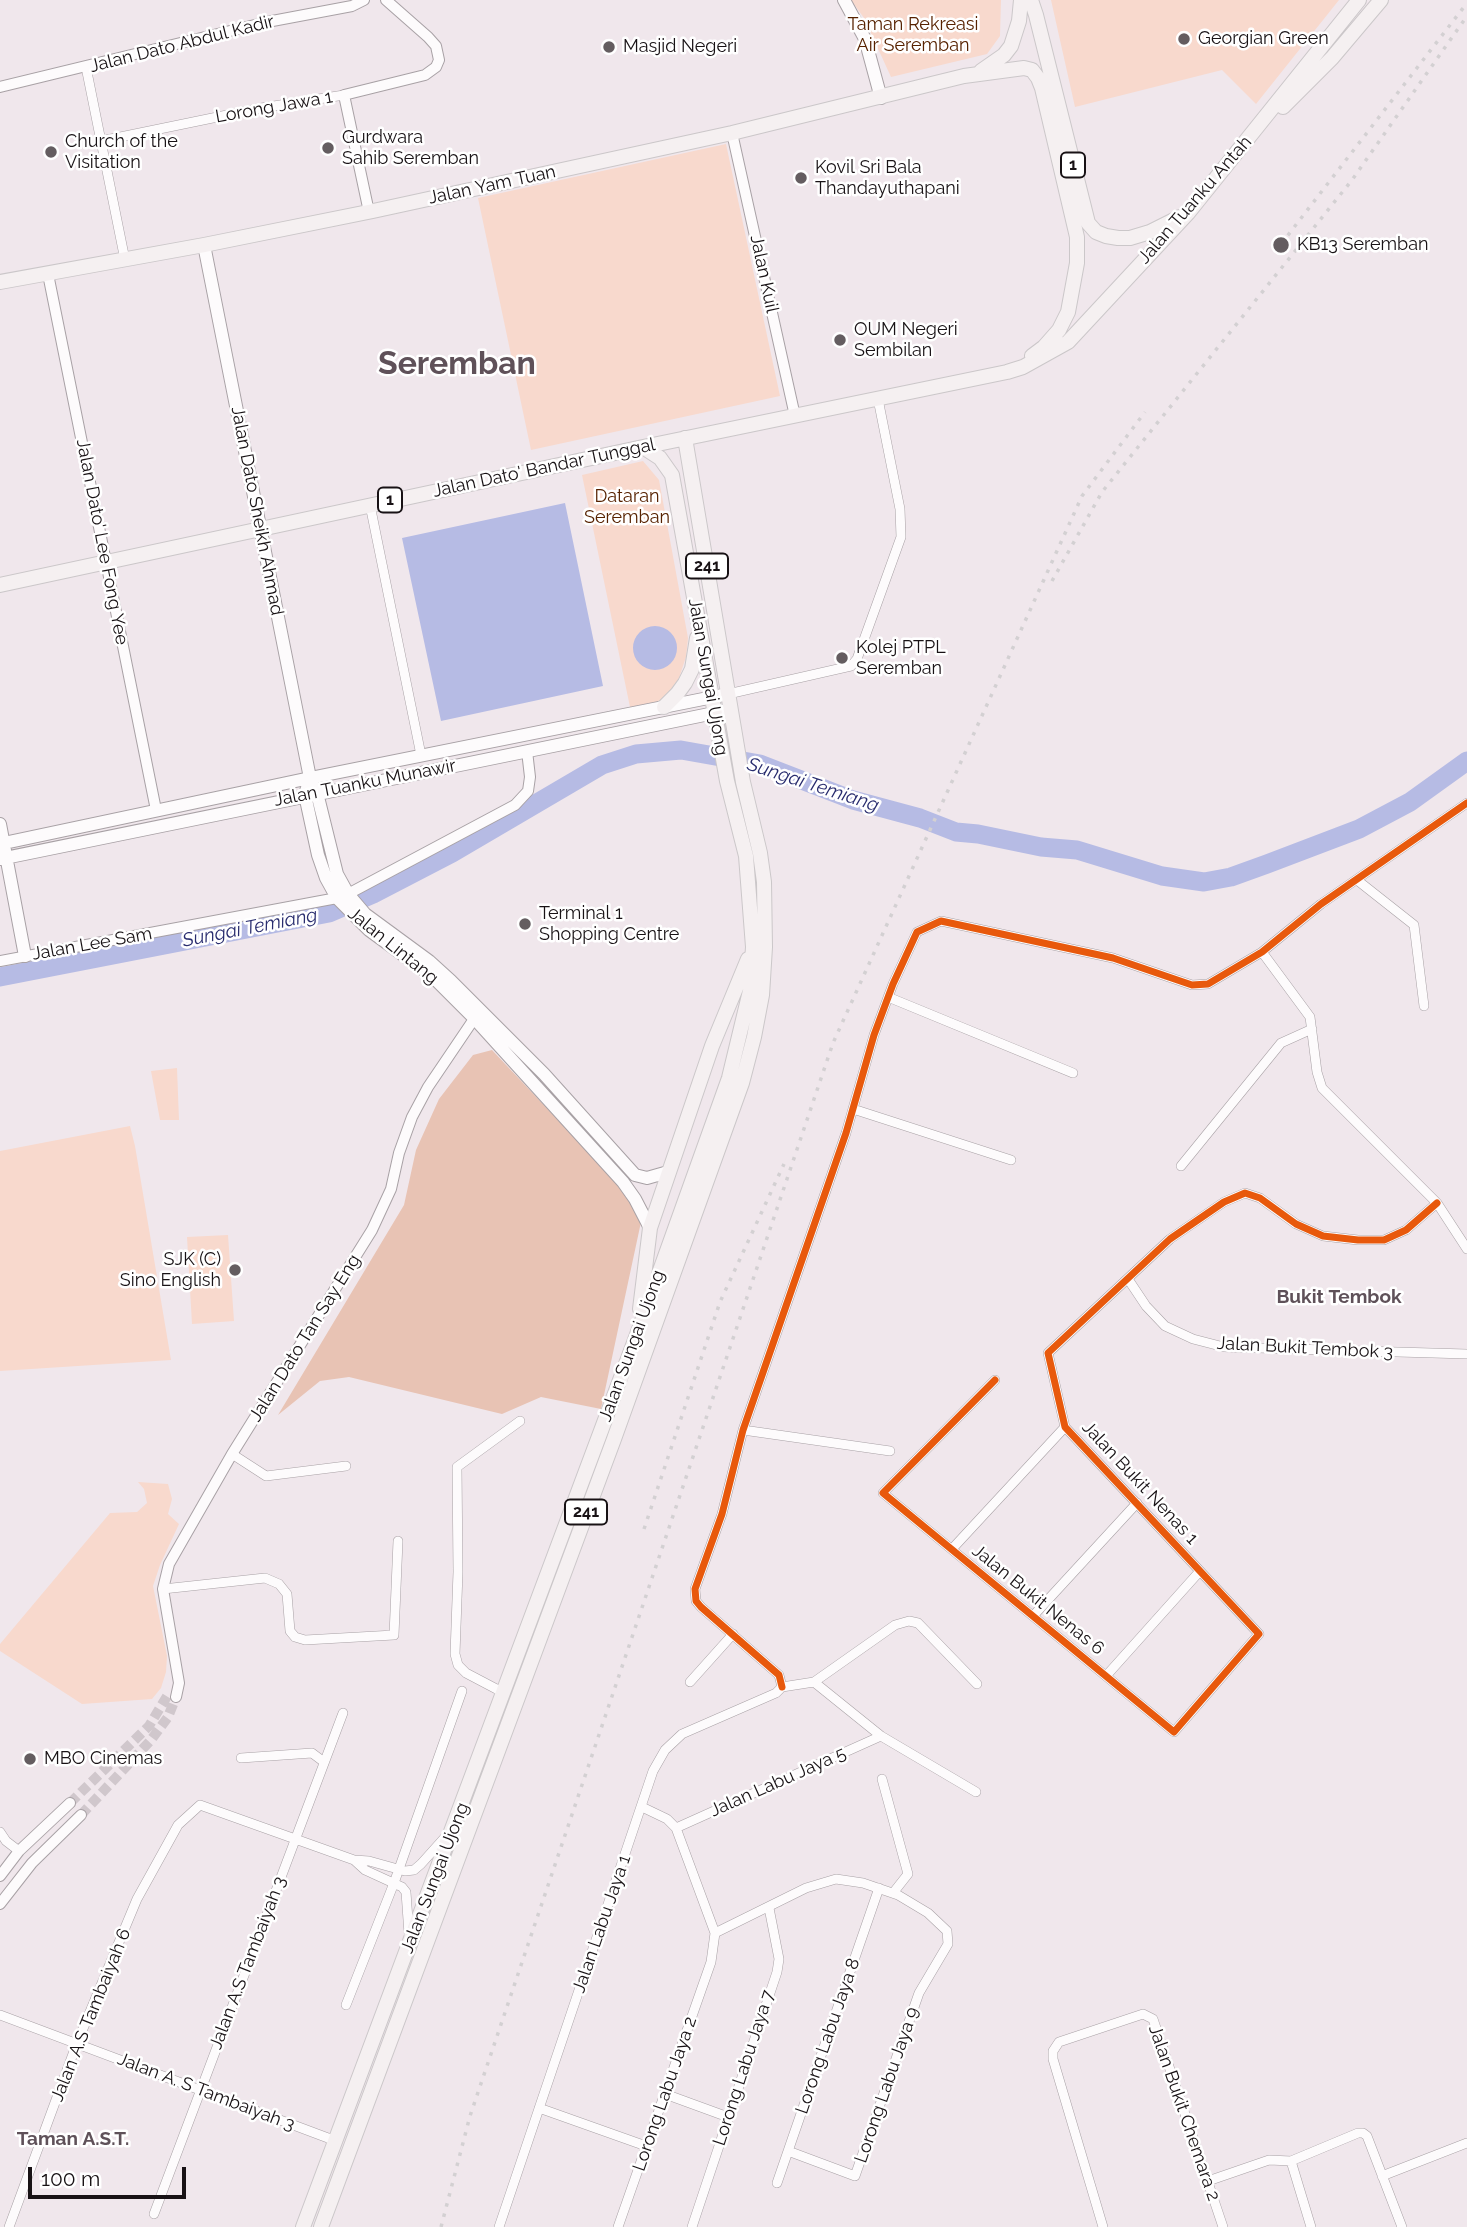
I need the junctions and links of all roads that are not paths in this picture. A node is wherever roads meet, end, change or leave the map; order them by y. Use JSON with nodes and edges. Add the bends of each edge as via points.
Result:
{"nodes":[{"id":1,"x":364,"y":0,"type":"edge"},
{"id":2,"x":386,"y":0,"type":"edge"},
{"id":3,"x":844,"y":0,"type":"edge"},
{"id":4,"x":1021,"y":0,"type":"edge"},
{"id":5,"x":1031,"y":0,"type":"edge"},
{"id":6,"x":1359,"y":0,"type":"edge"},
{"id":7,"x":1381,"y":0,"type":"edge"},
{"id":8,"x":86,"y":67,"type":"junction"},
{"id":9,"x":980,"y":72,"type":"junction"},
{"id":10,"x":0,"y":87,"type":"edge"},
{"id":11,"x":344,"y":94,"type":"junction"},
{"id":12,"x":881,"y":98,"type":"junction"},
{"id":13,"x":732,"y":133,"type":"junction"},
{"id":14,"x":1251,"y":135,"type":"junction"},
{"id":15,"x":101,"y":141,"type":"junction"},
{"id":16,"x":369,"y":212,"type":"junction"},
{"id":17,"x":1188,"y":213,"type":"junction"},
{"id":18,"x":204,"y":245,"type":"junction"},
{"id":19,"x":125,"y":260,"type":"junction"},
{"id":20,"x":48,"y":274,"type":"junction"},
{"id":21,"x":0,"y":282,"type":"edge"},
{"id":22,"x":1007,"y":372,"type":"junction"},
{"id":23,"x":878,"y":399,"type":"junction"},
{"id":24,"x":795,"y":416,"type":"junction"},
{"id":25,"x":685,"y":438,"type":"junction"},
{"id":26,"x":643,"y":447,"type":"junction"},
{"id":27,"x":370,"y":505,"type":"junction"},
{"id":28,"x":260,"y":528,"type":"junction"},
{"id":29,"x":106,"y":562,"type":"junction"},
{"id":30,"x":0,"y":585,"type":"edge"},
{"id":31,"x":698,"y":624,"type":"junction"},
{"id":32,"x":729,"y":694,"type":"junction"},
{"id":33,"x":711,"y":697,"type":"junction"},
{"id":34,"x":664,"y":707,"type":"junction"},
{"id":35,"x":731,"y":710,"type":"junction"},
{"id":36,"x":714,"y":713,"type":"junction"},
{"id":37,"x":527,"y":751,"type":"junction"},
{"id":38,"x":421,"y":755,"type":"junction"},
{"id":39,"x":310,"y":778,"type":"junction"},
{"id":40,"x":311,"y":794,"type":"junction"},
{"id":41,"x":1467,"y":803,"type":"edge"},
{"id":42,"x":156,"y":810,"type":"junction"},
{"id":43,"x":0,"y":824,"type":"edge"},
{"id":44,"x":2,"y":843,"type":"edge"},
{"id":45,"x":3,"y":858,"type":"edge"},
{"id":46,"x":1356,"y":880,"type":"junction"},
{"id":47,"x":345,"y":899,"type":"junction"},
{"id":48,"x":753,"y":947,"type":"junction"},
{"id":49,"x":1262,"y":952,"type":"junction"},
{"id":50,"x":25,"y":956,"type":"junction"},
{"id":51,"x":0,"y":961,"type":"edge"},
{"id":52,"x":888,"y":997,"type":"junction"},
{"id":53,"x":1424,"y":1006,"type":"dead end"},
{"id":54,"x":477,"y":1014,"type":"junction"},
{"id":55,"x":1312,"y":1029,"type":"junction"},
{"id":56,"x":1073,"y":1073,"type":"dead end"},
{"id":57,"x":853,"y":1109,"type":"junction"},
{"id":58,"x":608,"y":1146,"type":"junction"},
{"id":59,"x":599,"y":1158,"type":"junction"},
{"id":60,"x":1010,"y":1160,"type":"dead end"},
{"id":61,"x":1181,"y":1166,"type":"dead end"},
{"id":62,"x":668,"y":1172,"type":"junction"},
{"id":63,"x":1437,"y":1203,"type":"junction"},
{"id":64,"x":650,"y":1228,"type":"junction"},
{"id":65,"x":1467,"y":1249,"type":"edge"},
{"id":66,"x":1128,"y":1279,"type":"junction"},
{"id":67,"x":638,"y":1332,"type":"junction"},
{"id":68,"x":1467,"y":1354,"type":"edge"},
{"id":69,"x":995,"y":1380,"type":"dead end"},
{"id":70,"x":520,"y":1421,"type":"dead end"},
{"id":71,"x":1065,"y":1427,"type":"junction"},
{"id":72,"x":743,"y":1430,"type":"junction"},
{"id":73,"x":890,"y":1451,"type":"dead end"},
{"id":74,"x":232,"y":1454,"type":"junction"},
{"id":75,"x":346,"y":1466,"type":"dead end"},
{"id":76,"x":1136,"y":1503,"type":"junction"},
{"id":77,"x":398,"y":1541,"type":"dead end"},
{"id":78,"x":952,"y":1549,"type":"junction"},
{"id":79,"x":1200,"y":1571,"type":"junction"},
{"id":80,"x":163,"y":1589,"type":"junction"},
{"id":81,"x":1032,"y":1616,"type":"junction"},
{"id":82,"x":733,"y":1634,"type":"junction"},
{"id":83,"x":1107,"y":1676,"type":"junction"},
{"id":84,"x":690,"y":1682,"type":"dead end"},
{"id":85,"x":814,"y":1682,"type":"junction"},
{"id":86,"x":977,"y":1684,"type":"dead end"},
{"id":87,"x":782,"y":1687,"type":"junction"},
{"id":88,"x":462,"y":1691,"type":"dead end"},
{"id":89,"x":504,"y":1693,"type":"junction"},
{"id":90,"x":173,"y":1695,"type":"tunnel mouth"},
{"id":91,"x":343,"y":1713,"type":"dead end"},
{"id":92,"x":1174,"y":1732,"type":"joint"},
{"id":93,"x":881,"y":1735,"type":"junction"},
{"id":94,"x":241,"y":1758,"type":"dead end"},
{"id":95,"x":324,"y":1762,"type":"junction"},
{"id":96,"x":882,"y":1779,"type":"dead end"},
{"id":97,"x":976,"y":1792,"type":"dead end"},
{"id":98,"x":70,"y":1803,"type":"tunnel mouth"},
{"id":99,"x":642,"y":1807,"type":"junction"},
{"id":100,"x":81,"y":1815,"type":"tunnel mouth"},
{"id":101,"x":454,"y":1827,"type":"junction"},
{"id":102,"x":676,"y":1828,"type":"junction"},
{"id":103,"x":0,"y":1832,"type":"edge"},
{"id":104,"x":295,"y":1839,"type":"junction"},
{"id":105,"x":19,"y":1851,"type":"junction"},
{"id":106,"x":355,"y":1860,"type":"junction"},
{"id":107,"x":398,"y":1870,"type":"junction"},
{"id":108,"x":0,"y":1876,"type":"edge"},
{"id":109,"x":394,"y":1883,"type":"junction"},
{"id":110,"x":878,"y":1888,"type":"junction"},
{"id":111,"x":893,"y":1893,"type":"junction"},
{"id":112,"x":0,"y":1905,"type":"edge"},
{"id":113,"x":769,"y":1908,"type":"junction"},
{"id":114,"x":715,"y":1933,"type":"junction"},
{"id":115,"x":409,"y":1946,"type":"junction"},
{"id":116,"x":346,"y":2005,"type":"dead end"},
{"id":117,"x":0,"y":2015,"type":"edge"},
{"id":118,"x":77,"y":2043,"type":"junction"},
{"id":119,"x":201,"y":2090,"type":"junction"},
{"id":120,"x":665,"y":2094,"type":"junction"},
{"id":121,"x":539,"y":2108,"type":"junction"},
{"id":122,"x":728,"y":2117,"type":"junction"},
{"id":123,"x":336,"y":2141,"type":"junction"},
{"id":124,"x":1467,"y":2143,"type":"edge"},
{"id":125,"x":646,"y":2146,"type":"junction"},
{"id":126,"x":788,"y":2151,"type":"junction"},
{"id":127,"x":1291,"y":2161,"type":"junction"},
{"id":128,"x":1382,"y":2176,"type":"junction"},
{"id":129,"x":1208,"y":2181,"type":"junction"},
{"id":130,"x":777,"y":2183,"type":"dead end"},
{"id":131,"x":154,"y":2214,"type":"dead end"},
{"id":132,"x":9,"y":2227,"type":"edge"},
{"id":133,"x":303,"y":2227,"type":"edge"},
{"id":134,"x":321,"y":2227,"type":"edge"},
{"id":135,"x":499,"y":2227,"type":"edge"},
{"id":136,"x":618,"y":2227,"type":"edge"},
{"id":137,"x":692,"y":2227,"type":"edge"},
{"id":138,"x":1103,"y":2227,"type":"edge"},
{"id":139,"x":1223,"y":2227,"type":"edge"},
{"id":140,"x":1311,"y":2227,"type":"edge"},
{"id":141,"x":1402,"y":2227,"type":"edge"}],
"edges":[{"from":1,"to":8,"type":"street","name":"Jalan Dato Abdul Kadir"},
{"from":2,"to":11,"type":"street","name":"Lorong Jawa 1","via":[[436,46],[439,60],[425,75]]},
{"from":3,"to":12,"type":"main road","via":[[866,39]]},
{"from":4,"to":9,"type":"highway","number":"1","via":[[1010,46]]},
{"from":5,"to":17,"type":"highway","number":"1","via":[[1088,223],[1105,236],[1130,238]]},
{"from":6,"to":14,"type":"highway","name":"Jalan Tuanku Antah","number":"1"},
{"from":7,"to":14,"type":"highway","via":[[1332,58]]},
{"from":8,"to":10,"type":"street","name":"Jalan Dato Abdul Kadir"},
{"from":8,"to":15,"type":"street"},
{"from":9,"to":12,"type":"highway","name":"Jalan Yam Tuan","number":"1"},
{"from":9,"to":22,"type":"highway","number":"1","via":[[1024,68],[1038,78],[1077,237],[1073,289],[1059,330],[1044,347]]},
{"from":11,"to":15,"type":"street","name":"Lorong Jawa 1"},
{"from":11,"to":16,"type":"street"},
{"from":12,"to":13,"type":"highway","name":"Jalan Yam Tuan","number":"1"},
{"from":13,"to":16,"type":"highway","name":"Jalan Yam Tuan","number":"1"},
{"from":13,"to":24,"type":"street","name":"Jalan Kuil"},
{"from":14,"to":17,"type":"highway","name":"Jalan Tuanku Antah","number":"1"},
{"from":15,"to":19,"type":"street"},
{"from":16,"to":18,"type":"highway","name":"Jalan Yam Tuan","number":"1"},
{"from":17,"to":22,"type":"highway","name":"Jalan Tuanku Antah","number":"1","via":[[1068,342]]},
{"from":18,"to":19,"type":"highway","name":"Jalan Yam Tuan","number":"1"},
{"from":18,"to":28,"type":"main road","name":"Jalan Dato Sheikh Ahmad"},
{"from":19,"to":20,"type":"highway","name":"Jalan Yam Tuan","number":"1"},
{"from":20,"to":21,"type":"highway","name":"Jalan Yam Tuan","number":"1"},
{"from":20,"to":29,"type":"street","name":"Jalan Dato' Lee Fong Yee"},
{"from":22,"to":23,"type":"highway","name":"Jalan Dato' Bandar Tunggal","number":"1"},
{"from":23,"to":24,"type":"highway","name":"Jalan Dato' Bandar Tunggal","number":"1"},
{"from":23,"to":32,"type":"street","via":[[900,509],[901,537],[857,659],[851,666]]},
{"from":24,"to":25,"type":"highway","name":"Jalan Dato' Bandar Tunggal","number":"1"},
{"from":25,"to":26,"type":"highway","name":"Jalan Dato' Bandar Tunggal","number":"1"},
{"from":25,"to":32,"type":"highway","name":"Jalan Sungai Ujong","number":"241"},
{"from":26,"to":27,"type":"highway","name":"Jalan Dato' Bandar Tunggal","number":"1"},
{"from":26,"to":31,"type":"highway","name":"Jalan Sungai Ujong","number":"241","via":[[660,458],[672,475]]},
{"from":27,"to":28,"type":"highway","name":"Jalan Dato' Bandar Tunggal","number":"1"},
{"from":27,"to":38,"type":"street"},
{"from":28,"to":29,"type":"highway","name":"Jalan Dato' Bandar Tunggal","number":"1"},
{"from":28,"to":39,"type":"main road","name":"Jalan Dato Sheikh Ahmad"},
{"from":29,"to":30,"type":"highway","name":"Jalan Dato' Bandar Tunggal","number":"1"},
{"from":29,"to":42,"type":"street","name":"Jalan Dato' Lee Fong Yee"},
{"from":31,"to":33,"type":"highway","name":"Jalan Sungai Ujong","number":"241"},
{"from":31,"to":34,"type":"highway","via":[[692,669]]},
{"from":32,"to":33,"type":"main road","name":"Jalan Tuanku Munawir"},
{"from":32,"to":35,"type":"highway","name":"Jalan Sungai Ujong","number":"241"},
{"from":33,"to":34,"type":"main road","name":"Jalan Tuanku Munawir"},
{"from":33,"to":36,"type":"highway","name":"Jalan Sungai Ujong","number":"241"},
{"from":34,"to":38,"type":"main road","name":"Jalan Tuanku Munawir"},
{"from":35,"to":36,"type":"main road","name":"Jalan Tuanku Munawir"},
{"from":35,"to":134,"type":"highway","name":"Jalan Sungai Ujong","number":"241","via":[[764,882],[762,995],[742,1083]]},
{"from":36,"to":37,"type":"main road","name":"Jalan Tuanku Munawir"},
{"from":36,"to":48,"type":"highway","name":"Jalan Sungai Ujong","number":"241","via":[[746,856]]},
{"from":37,"to":40,"type":"main road","name":"Jalan Tuanku Munawir"},
{"from":37,"to":47,"type":"street","name":"Jalan Lee Sam","via":[[528,791],[515,805]]},
{"from":38,"to":39,"type":"main road","name":"Jalan Tuanku Munawir"},
{"from":39,"to":40,"type":"main road","name":"Jalan Lintang"},
{"from":39,"to":42,"type":"main road","name":"Jalan Tuanku Munawir"},
{"from":40,"to":45,"type":"main road","name":"Jalan Tuanku Munawir"},
{"from":40,"to":47,"type":"main road","name":"Jalan Lintang"},
{"from":41,"to":46,"type":"street"},
{"from":42,"to":44,"type":"main road","name":"Jalan Tuanku Munawir"},
{"from":43,"to":44,"type":"main road"},
{"from":44,"to":45,"type":"main road"},
{"from":45,"to":50,"type":"main road"},
{"from":46,"to":49,"type":"street"},
{"from":46,"to":53,"type":"street","via":[[1413,925]]},
{"from":47,"to":50,"type":"street","name":"Jalan Lee Sam"},
{"from":47,"to":54,"type":"main road","name":"Jalan Lintang","via":[[369,930]]},
{"from":48,"to":62,"type":"highway"},
{"from":48,"to":67,"type":"highway","name":"Jalan Sungai Ujong","number":"241","via":[[750,992],[729,1078]]},
{"from":49,"to":52,"type":"street","via":[[1208,984],[1192,985],[1113,958],[941,921],[917,932]]},
{"from":49,"to":55,"type":"street","via":[[1310,1017]]},
{"from":50,"to":51,"type":"street","name":"Jalan Lee Sam"},
{"from":52,"to":56,"type":"street"},
{"from":52,"to":57,"type":"street"},
{"from":54,"to":58,"type":"main road","name":"Jalan Lintang","via":[[544,1074]]},
{"from":54,"to":59,"type":"main road","name":"Jalan Lintang"},
{"from":54,"to":74,"type":"street","name":"Jalan Dato Tan Say Eng","via":[[412,1117],[391,1189],[372,1230]]},
{"from":55,"to":61,"type":"street","via":[[1281,1043]]},
{"from":55,"to":63,"type":"street","via":[[1322,1088]]},
{"from":57,"to":60,"type":"street"},
{"from":57,"to":72,"type":"street"},
{"from":58,"to":59,"type":"main road","via":[[608,1158]]},
{"from":58,"to":62,"type":"main road","name":"Jalan Lintang","via":[[635,1175],[647,1178]]},
{"from":59,"to":64,"type":"main road","name":"Jalan Lintang","via":[[635,1199]]},
{"from":62,"to":64,"type":"highway"},
{"from":63,"to":65,"type":"street"},
{"from":63,"to":66,"type":"street","via":[[1406,1230],[1384,1240],[1358,1240],[1324,1236],[1245,1193],[1170,1239]]},
{"from":64,"to":67,"type":"highway"},
{"from":66,"to":68,"type":"street","name":"Jalan Bukit Tembok 3","via":[[1166,1326],[1224,1347]]},
{"from":66,"to":71,"type":"street","name":"Jalan Bukit Nenas 1","via":[[1048,1353]]},
{"from":67,"to":89,"type":"highway","name":"Jalan Sungai Ujong","number":"241"},
{"from":69,"to":78,"type":"street","name":"Jalan Bukit Nenas 6","via":[[883,1493]]},
{"from":70,"to":89,"type":"street","via":[[457,1467],[455,1654],[466,1673]]},
{"from":71,"to":76,"type":"street","name":"Jalan Bukit Nenas 1"},
{"from":71,"to":78,"type":"street"},
{"from":72,"to":73,"type":"street"},
{"from":72,"to":82,"type":"street","via":[[722,1514],[695,1589],[701,1607]]},
{"from":74,"to":75,"type":"street","via":[[266,1476]]},
{"from":74,"to":80,"type":"street","name":"Jalan Dato Tan Say Eng","via":[[175,1552]]},
{"from":76,"to":79,"type":"street","name":"Jalan Bukit Nenas 1"},
{"from":76,"to":81,"type":"street"},
{"from":77,"to":80,"type":"street","via":[[394,1635],[295,1637],[290,1631],[287,1594],[265,1578]]},
{"from":78,"to":81,"type":"street","name":"Jalan Bukit Nenas 6"},
{"from":79,"to":83,"type":"street"},
{"from":79,"to":92,"type":"street","name":"Jalan Bukit Nenas 1","via":[[1259,1634]]},
{"from":80,"to":90,"type":"street","name":"Jalan Dato Tan Say Eng","via":[[179,1683]]},
{"from":81,"to":83,"type":"street","name":"Jalan Bukit Nenas 6"},
{"from":82,"to":84,"type":"street"},
{"from":82,"to":87,"type":"street","via":[[779,1675]]},
{"from":83,"to":92,"type":"street","name":"Jalan Bukit Nenas 6"},
{"from":85,"to":86,"type":"street","via":[[895,1625],[909,1621],[918,1623]]},
{"from":85,"to":87,"type":"street","name":"Jalan Labu Jaya 1"},
{"from":85,"to":93,"type":"street"},
{"from":87,"to":99,"type":"street","name":"Jalan Labu Jaya 1","via":[[682,1734],[653,1770]]},
{"from":88,"to":107,"type":"street"},
{"from":89,"to":101,"type":"highway","name":"Jalan Sungai Ujong","number":"241"},
{"from":91,"to":95,"type":"street","name":"Jalan A.S Tambaiyah 3"},
{"from":93,"to":97,"type":"street"},
{"from":93,"to":102,"type":"street","name":"Jalan Labu Jaya 5"},
{"from":94,"to":95,"type":"street","via":[[312,1754]]},
{"from":95,"to":104,"type":"street","name":"Jalan A.S Tambaiyah 3"},
{"from":96,"to":111,"type":"street","via":[[908,1874]]},
{"from":98,"to":105,"type":"street"},
{"from":99,"to":102,"type":"street"},
{"from":99,"to":121,"type":"street","name":"Jalan Labu Jaya 1"},
{"from":100,"to":112,"type":"street","via":[[32,1863]]},
{"from":101,"to":107,"type":"street","via":[[414,1870]]},
{"from":101,"to":115,"type":"highway","name":"Jalan Sungai Ujong","number":"241"},
{"from":102,"to":114,"type":"street"},
{"from":103,"to":105,"type":"street"},
{"from":104,"to":106,"type":"street"},
{"from":104,"to":118,"type":"street","name":"Jalan A.S Tambaiyah 6","via":[[200,1805],[178,1825],[137,1899]]},
{"from":104,"to":119,"type":"street","name":"Jalan A.S Tambaiyah 3"},
{"from":105,"to":108,"type":"street"},
{"from":106,"to":107,"type":"street"},
{"from":106,"to":109,"type":"street","via":[[365,1870]]},
{"from":107,"to":109,"type":"street"},
{"from":109,"to":115,"type":"street","via":[[402,1887],[409,1901]]},
{"from":109,"to":116,"type":"street"},
{"from":110,"to":111,"type":"street"},
{"from":110,"to":113,"type":"street","via":[[836,1879],[806,1888]]},
{"from":110,"to":126,"type":"street","name":"Lorong Labu Jaya 8"},
{"from":111,"to":126,"type":"street","name":"Lorong Labu Jaya 9","via":[[928,1913],[947,1931],[948,1944],[919,1993],[855,2176]]},
{"from":113,"to":114,"type":"street"},
{"from":113,"to":122,"type":"street","name":"Lorong Labu Jaya 7","via":[[779,1959]]},
{"from":114,"to":120,"type":"street","name":"Lorong Labu Jaya 2","via":[[711,1962]]},
{"from":115,"to":123,"type":"highway","name":"Jalan Sungai Ujong","number":"241"},
{"from":117,"to":118,"type":"street","name":"Jalan A. S Tambaiyah 3"},
{"from":118,"to":119,"type":"street","name":"Jalan A. S Tambaiyah 3"},
{"from":118,"to":132,"type":"street","name":"Jalan A.S Tambaiyah 6"},
{"from":119,"to":123,"type":"street","name":"Jalan A. S Tambaiyah 3"},
{"from":119,"to":131,"type":"street","name":"Jalan A.S Tambaiyah 3"},
{"from":120,"to":122,"type":"street"},
{"from":120,"to":125,"type":"street","name":"Lorong Labu Jaya 2"},
{"from":121,"to":125,"type":"street"},
{"from":121,"to":135,"type":"street","name":"Jalan Labu Jaya 1"},
{"from":122,"to":137,"type":"street","name":"Lorong Labu Jaya 7"},
{"from":123,"to":133,"type":"highway","name":"Jalan Sungai Ujong","number":"241"},
{"from":124,"to":128,"type":"street"},
{"from":125,"to":136,"type":"street","name":"Lorong Labu Jaya 2"},
{"from":126,"to":130,"type":"street","name":"Lorong Labu Jaya 8"},
{"from":127,"to":128,"type":"street","via":[[1363,2133]]},
{"from":127,"to":129,"type":"street","via":[[1269,2160]]},
{"from":127,"to":140,"type":"street"},
{"from":128,"to":141,"type":"street"},
{"from":129,"to":138,"type":"street","name":"Jalan Bukit Chemara 2","via":[[1149,2015],[1059,2042],[1053,2059]]},
{"from":129,"to":139,"type":"street","name":"Jalan Bukit Chemara 2"}]}
